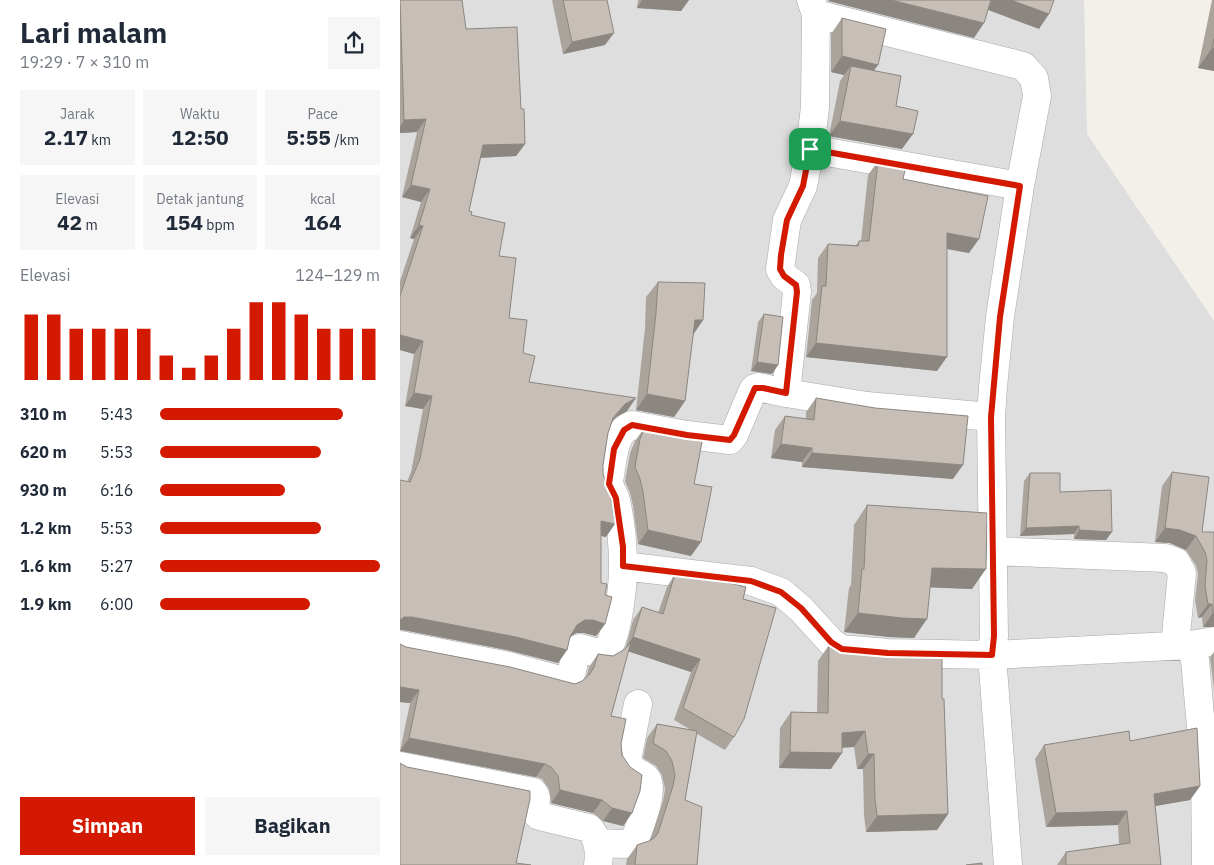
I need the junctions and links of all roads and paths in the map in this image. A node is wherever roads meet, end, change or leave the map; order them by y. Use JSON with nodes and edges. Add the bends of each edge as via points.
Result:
{"nodes":[{"id":1,"x":814,"y":7,"type":"edge"},
{"id":2,"x":810,"y":149,"type":"junction"},
{"id":3,"x":1020,"y":186,"type":"junction"},
{"id":4,"x":786,"y":393,"type":"junction"},
{"id":5,"x":991,"y":417,"type":"junction"},
{"id":6,"x":992,"y":551,"type":"junction"},
{"id":7,"x":623,"y":566,"type":"junction"},
{"id":8,"x":1193,"y":643,"type":"edge"},
{"id":9,"x":400,"y":645,"type":"edge"},
{"id":10,"x":992,"y":655,"type":"junction"},
{"id":11,"x":638,"y":704,"type":"dead end"},
{"id":12,"x":400,"y":766,"type":"edge"},
{"id":13,"x":598,"y":854,"type":"edge"},
{"id":14,"x":1008,"y":865,"type":"edge"},
{"id":15,"x":1206,"y":865,"type":"edge"}],
"edges":[{"from":1,"to":2,"type":"street","via":[[815,107]]},
{"from":1,"to":3,"type":"street","via":[[1023,66],[1034,78],[1036,96]]},
{"from":2,"to":3,"type":"street"},
{"from":2,"to":4,"type":"street","via":[[803,186],[787,220],[781,255],[780,269],[796,285],[797,292]]},
{"from":3,"to":5,"type":"street","via":[[1000,317]]},
{"from":4,"to":5,"type":"street","via":[[867,406]]},
{"from":4,"to":7,"type":"street","via":[[755,388],[730,440],[632,425],[624,430],[614,449],[609,484],[616,498]]},
{"from":5,"to":6,"type":"street"},
{"from":6,"to":8,"type":"street","via":[[1165,558],[1176,562],[1182,573]]},
{"from":6,"to":10,"type":"street"},
{"from":7,"to":9,"type":"street","via":[[622,596],[606,651],[601,654],[580,648],[567,680]]},
{"from":7,"to":10,"type":"street","via":[[751,581],[781,592],[842,649]]},
{"from":8,"to":10,"type":"street"},
{"from":8,"to":15,"type":"street","via":[[1205,771]]},
{"from":10,"to":14,"type":"street"},
{"from":11,"to":13,"type":"street","via":[[627,760],[631,769],[645,776],[650,790],[634,841]]},
{"from":12,"to":13,"type":"street","via":[[533,792],[535,812],[539,816],[589,828],[596,837]]}]}
